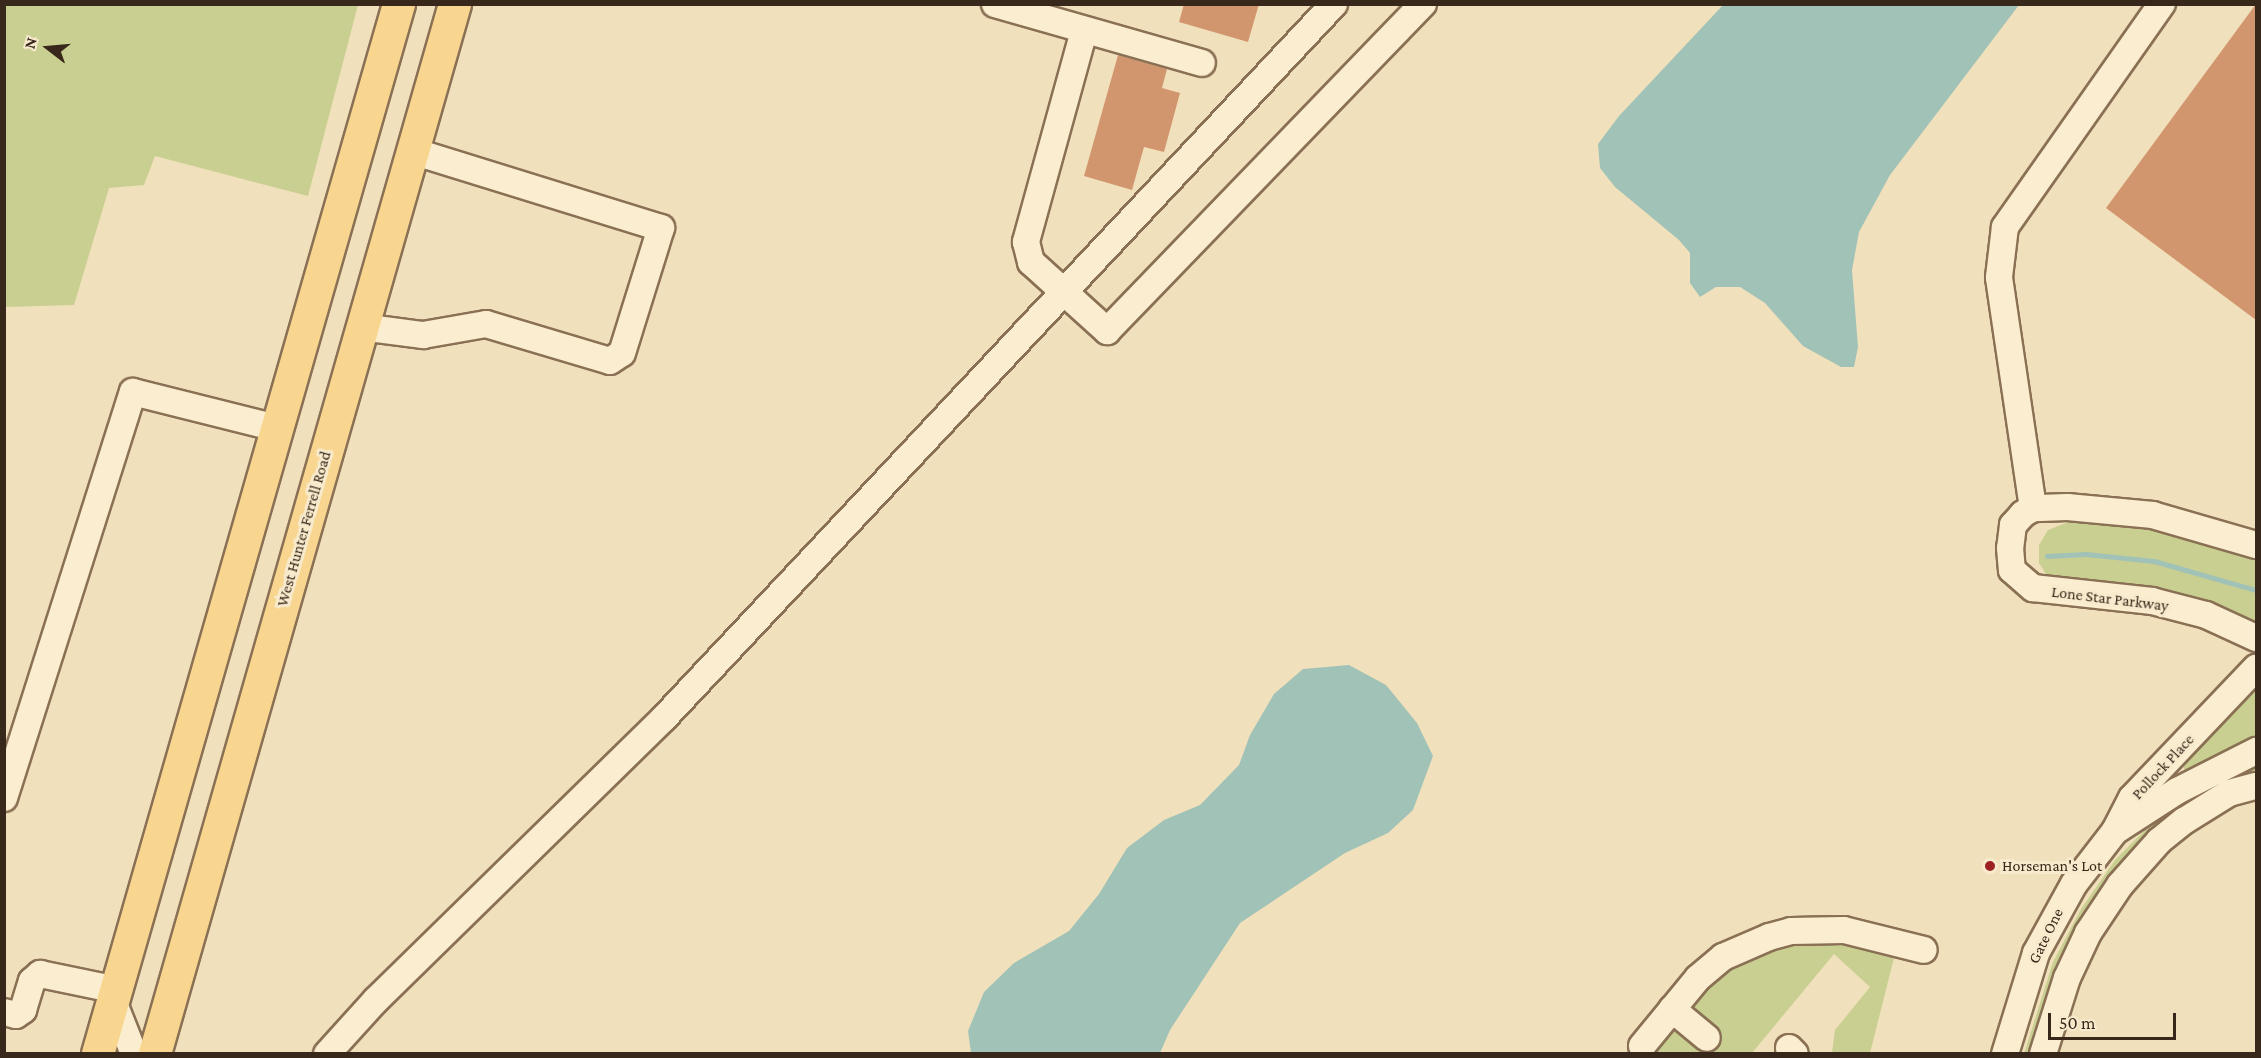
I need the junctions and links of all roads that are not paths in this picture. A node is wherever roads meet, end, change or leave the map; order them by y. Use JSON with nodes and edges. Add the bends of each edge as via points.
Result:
{"nodes":[{"id":1,"x":399,"y":4,"type":"edge"},
{"id":2,"x":455,"y":4,"type":"edge"},
{"id":3,"x":995,"y":4,"type":"edge"},
{"id":4,"x":1334,"y":4,"type":"edge"},
{"id":5,"x":1423,"y":4,"type":"edge"},
{"id":6,"x":2162,"y":4,"type":"edge"},
{"id":7,"x":1084,"y":31,"type":"junction"},
{"id":8,"x":1202,"y":63,"type":"dead end"},
{"id":9,"x":414,"y":151,"type":"junction"},
{"id":10,"x":1061,"y":293,"type":"junction"},
{"id":11,"x":361,"y":327,"type":"junction"},
{"id":12,"x":276,"y":428,"type":"junction"},
{"id":13,"x":2033,"y":508,"type":"junction"},
{"id":14,"x":2256,"y":545,"type":"edge"},
{"id":15,"x":2256,"y":638,"type":"edge"},
{"id":16,"x":2256,"y":668,"type":"edge"},
{"id":17,"x":2256,"y":751,"type":"edge"},
{"id":18,"x":2256,"y":786,"type":"edge"},
{"id":19,"x":4,"y":798,"type":"edge"},
{"id":20,"x":2115,"y":831,"type":"junction"},
{"id":21,"x":1924,"y":950,"type":"dead end"},
{"id":22,"x":115,"y":996,"type":"junction"},
{"id":23,"x":1672,"y":1009,"type":"junction"},
{"id":24,"x":4,"y":1012,"type":"edge"},
{"id":25,"x":1707,"y":1038,"type":"dead end"},
{"id":26,"x":1642,"y":1046,"type":"dead end"},
{"id":27,"x":98,"y":1053,"type":"edge"},
{"id":28,"x":134,"y":1053,"type":"edge"},
{"id":29,"x":155,"y":1053,"type":"edge"},
{"id":30,"x":327,"y":1053,"type":"edge"},
{"id":31,"x":2005,"y":1053,"type":"edge"},
{"id":32,"x":2043,"y":1053,"type":"edge"}],
"edges":[{"from":1,"to":12,"type":"main road"},
{"from":2,"to":9,"type":"main road","name":"West Hunter Ferrell Road"},
{"from":3,"to":7,"type":"street"},
{"from":4,"to":10,"type":"street"},
{"from":5,"to":10,"type":"street","via":[[1107,331]]},
{"from":6,"to":13,"type":"street","via":[[2005,227],[1999,277]]},
{"from":7,"to":8,"type":"street"},
{"from":7,"to":10,"type":"street","via":[[1026,242],[1031,262]]},
{"from":9,"to":11,"type":"main road","name":"West Hunter Ferrell Road"},
{"from":9,"to":11,"type":"street","via":[[661,228],[622,353],[610,361],[486,324],[423,335]]},
{"from":10,"to":30,"type":"street","via":[[664,718],[376,1000]]},
{"from":11,"to":29,"type":"main road","name":"West Hunter Ferrell Road"},
{"from":12,"to":19,"type":"street","via":[[132,392]]},
{"from":12,"to":22,"type":"main road"},
{"from":13,"to":14,"type":"street","via":[[2152,515]]},
{"from":13,"to":15,"type":"street","name":"Lone Star Parkway","via":[[2013,525],[2010,548],[2012,570],[2033,588],[2160,602],[2206,615]]},
{"from":16,"to":20,"type":"street","name":"Pollock Place","via":[[2132,798]]},
{"from":17,"to":20,"type":"street","name":"Pollock Place","via":[[2177,791]]},
{"from":18,"to":32,"type":"street","via":[[2229,793],[2184,820],[2126,878],[2077,956]]},
{"from":20,"to":31,"type":"street","name":"Gate One","via":[[2084,869],[2049,926],[2022,991]]},
{"from":21,"to":23,"type":"street","via":[[1844,930],[1791,931],[1723,957],[1698,978]]},
{"from":22,"to":24,"type":"street","via":[[40,974],[32,981],[23,1010],[16,1014]]},
{"from":22,"to":27,"type":"main road"},
{"from":22,"to":28,"type":"street"},
{"from":23,"to":25,"type":"street"},
{"from":23,"to":26,"type":"street"}]}
